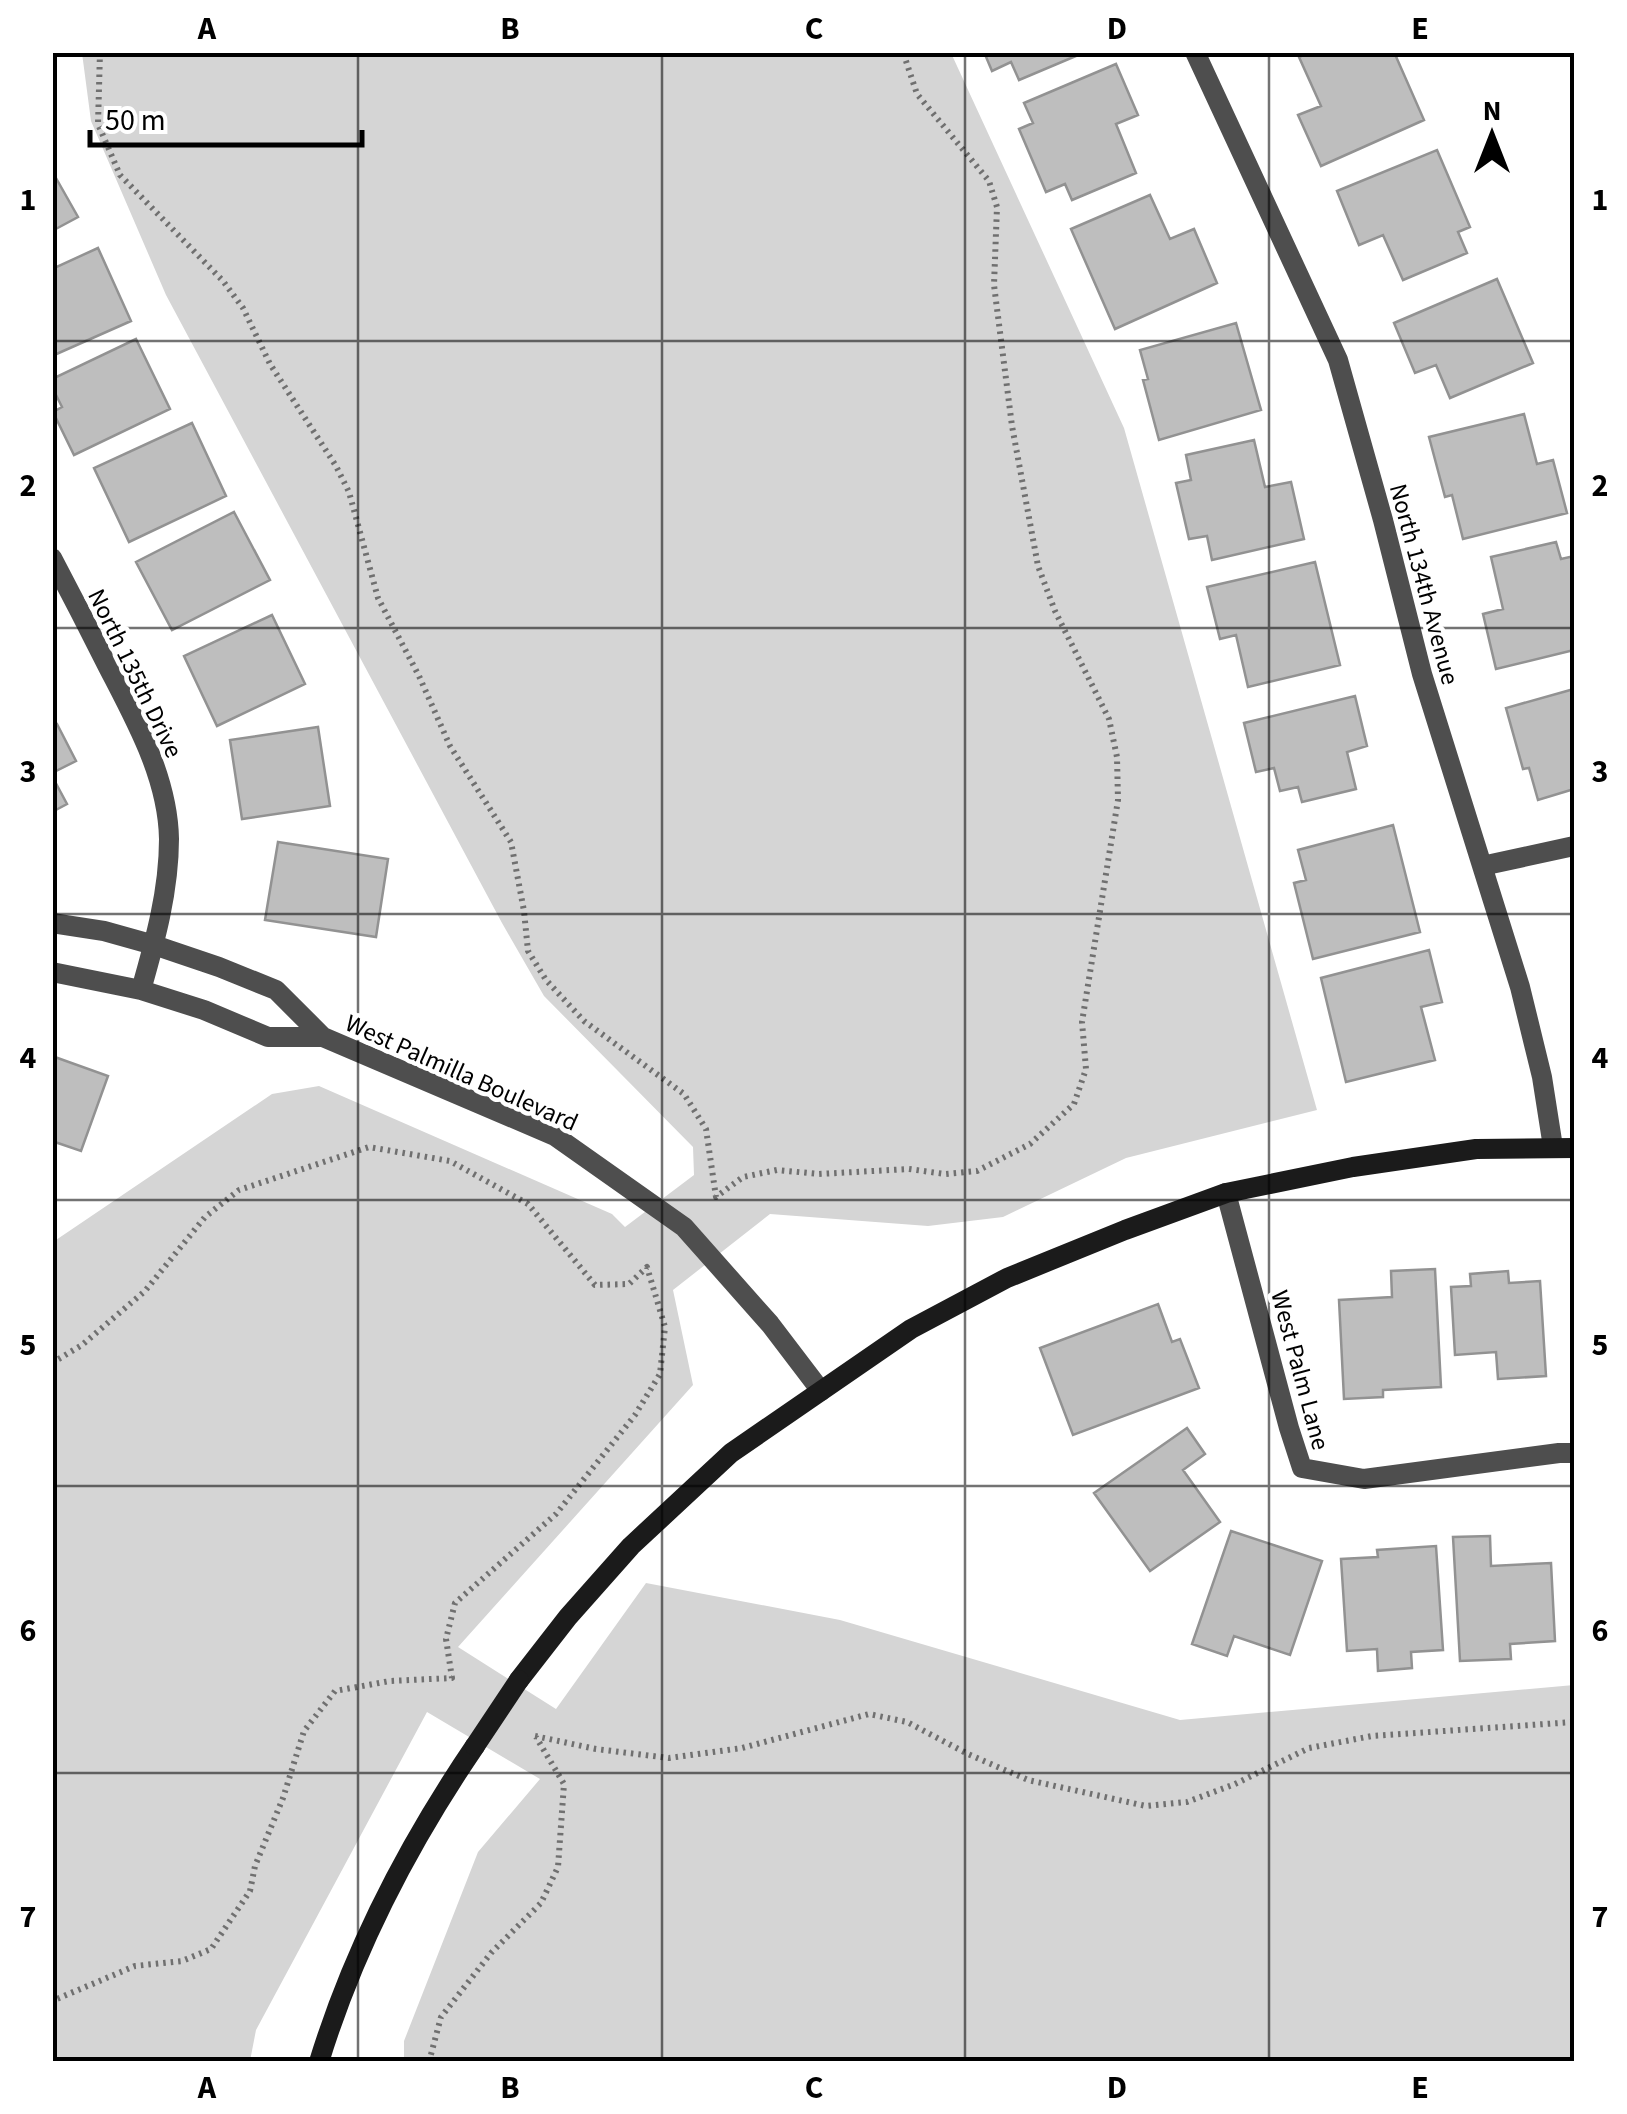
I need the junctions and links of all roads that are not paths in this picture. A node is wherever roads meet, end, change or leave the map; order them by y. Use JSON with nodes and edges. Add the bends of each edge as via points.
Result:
{"nodes":[{"id":1,"x":1195,"y":52,"type":"edge"},
{"id":2,"x":52,"y":558,"type":"edge"},
{"id":3,"x":1574,"y":846,"type":"edge"},
{"id":4,"x":1482,"y":866,"type":"junction"},
{"id":5,"x":52,"y":924,"type":"edge"},
{"id":6,"x":154,"y":945,"type":"junction"},
{"id":7,"x":52,"y":972,"type":"edge"},
{"id":8,"x":141,"y":990,"type":"junction"},
{"id":9,"x":323,"y":1037,"type":"junction"},
{"id":10,"x":1564,"y":1148,"type":"edge"},
{"id":11,"x":1226,"y":1193,"type":"junction"},
{"id":12,"x":821,"y":1391,"type":"junction"},
{"id":13,"x":1574,"y":1453,"type":"edge"},
{"id":14,"x":319,"y":2062,"type":"edge"}],
"edges":[{"from":1,"to":4,"type":"street","name":"North 134th Avenue","via":[[1338,360],[1422,674]]},
{"from":2,"to":6,"type":"street","name":"North 135th Drive","via":[[163,787],[169,838]]},
{"from":3,"to":4,"type":"street"},
{"from":4,"to":10,"type":"street","name":"North 134th Avenue"},
{"from":5,"to":6,"type":"street"},
{"from":6,"to":8,"type":"street","name":"North 135th Drive"},
{"from":6,"to":9,"type":"street","via":[[276,990]]},
{"from":7,"to":8,"type":"street","name":"West Palmilla Boulevard"},
{"from":8,"to":9,"type":"street","name":"West Palmilla Boulevard","via":[[268,1038]]},
{"from":9,"to":12,"type":"street","name":"West Palmilla Boulevard","via":[[555,1136],[684,1227]]},
{"from":10,"to":11,"type":"street","via":[[1476,1148]]},
{"from":11,"to":12,"type":"street","via":[[1007,1278],[911,1329]]},
{"from":11,"to":13,"type":"street","name":"West Palm Lane","via":[[1302,1468],[1364,1479]]},
{"from":12,"to":14,"type":"street","bridge":true,"via":[[731,1454],[632,1546],[518,1680],[438,1800],[378,1910]]}]}
